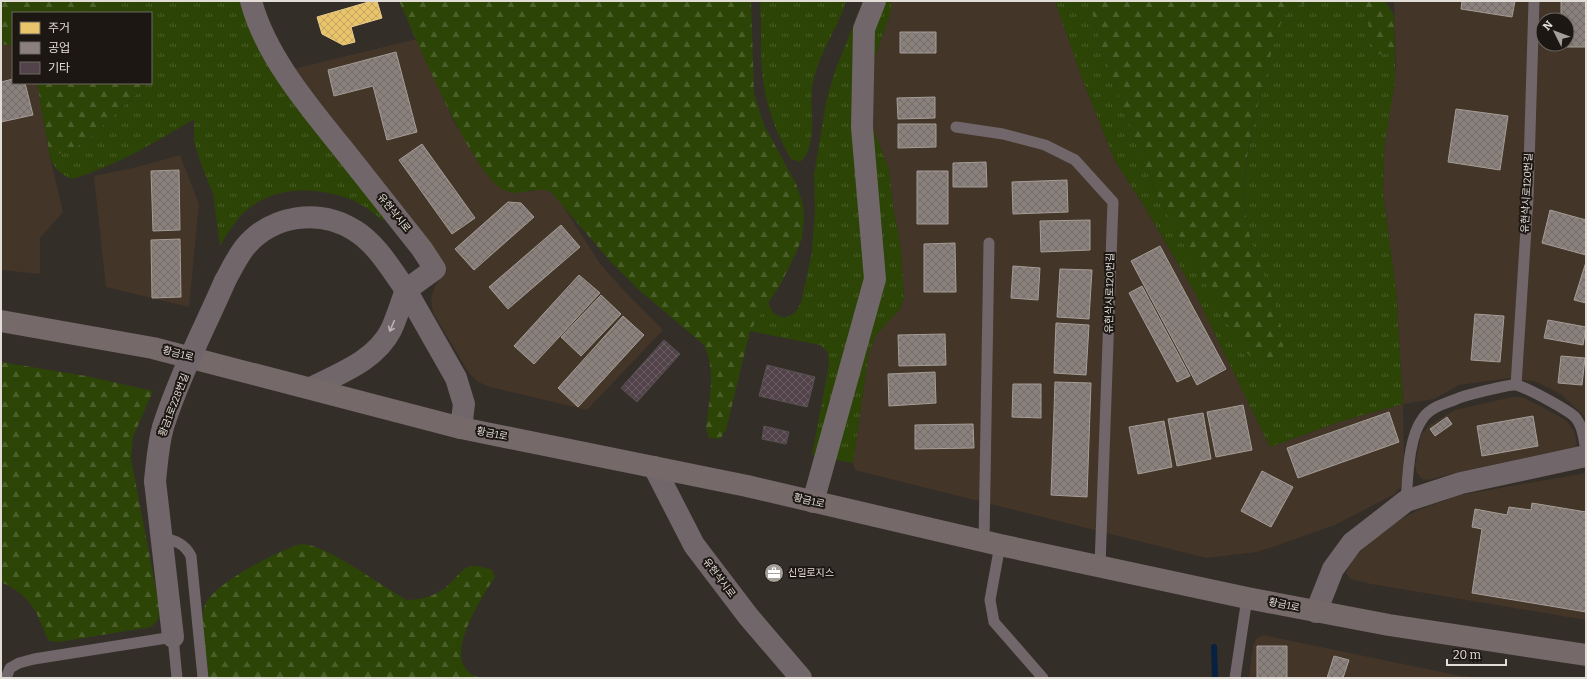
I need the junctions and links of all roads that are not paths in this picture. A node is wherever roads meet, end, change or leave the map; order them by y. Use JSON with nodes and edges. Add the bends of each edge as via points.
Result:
{"nodes":[{"id":1,"x":251,"y":1,"type":"edge"},
{"id":2,"x":876,"y":1,"type":"edge"},
{"id":3,"x":1534,"y":1,"type":"edge"},
{"id":4,"x":956,"y":126,"type":"dead end"},
{"id":5,"x":989,"y":243,"type":"dead end"},
{"id":6,"x":406,"y":290,"type":"junction"},
{"id":7,"x":1,"y":321,"type":"edge"},
{"id":8,"x":1516,"y":385,"type":"junction"},
{"id":9,"x":311,"y":388,"type":"junction"},
{"id":10,"x":461,"y":428,"type":"junction"},
{"id":11,"x":1586,"y":451,"type":"edge"},
{"id":12,"x":1586,"y":456,"type":"edge"},
{"id":13,"x":654,"y":467,"type":"junction"},
{"id":14,"x":1406,"y":501,"type":"junction"},
{"id":15,"x":813,"y":502,"type":"junction"},
{"id":16,"x":162,"y":538,"type":"junction"},
{"id":17,"x":992,"y":543,"type":"junction"},
{"id":18,"x":1100,"y":566,"type":"junction"},
{"id":19,"x":1247,"y":598,"type":"junction"},
{"id":20,"x":1316,"y":612,"type":"junction"},
{"id":21,"x":173,"y":637,"type":"junction"},
{"id":22,"x":1586,"y":655,"type":"edge"},
{"id":23,"x":6,"y":678,"type":"edge"},
{"id":24,"x":177,"y":678,"type":"edge"},
{"id":25,"x":203,"y":678,"type":"edge"},
{"id":26,"x":801,"y":678,"type":"edge"},
{"id":27,"x":1043,"y":678,"type":"edge"},
{"id":28,"x":1235,"y":678,"type":"edge"}],
"edges":[{"from":1,"to":6,"type":"street","name":"유현삭시로","via":[[255,16],[272,49],[301,97],[422,249],[435,269]]},
{"from":2,"to":15,"type":"street","via":[[864,29],[862,127],[875,279]]},
{"from":3,"to":8,"type":"lane","name":"유현삭시로120번길","via":[[1528,198]]},
{"from":4,"to":18,"type":"lane","name":"유현삭시로120번길","via":[[1045,145],[1075,160],[1113,202]]},
{"from":5,"to":17,"type":"lane"},
{"from":6,"to":9,"type":"street","one_way":true,"via":[[391,330],[381,346],[352,367]]},
{"from":6,"to":10,"type":"street","via":[[456,378],[464,404]]},
{"from":6,"to":16,"type":"street","name":"황금1로228번길","bridge":true,"via":[[383,258],[363,237],[338,222],[319,217],[281,221],[263,231],[246,246],[226,281],[163,428],[156,481]]},
{"from":7,"to":9,"type":"street","name":"황금1로","via":[[154,348]]},
{"from":8,"to":11,"type":"lane","via":[[1545,398],[1575,417],[1582,429]]},
{"from":8,"to":14,"type":"lane","via":[[1462,396],[1433,409],[1422,418],[1409,461]]},
{"from":9,"to":10,"type":"street","name":"황금1로"},
{"from":10,"to":13,"type":"street","name":"황금1로"},
{"from":12,"to":14,"type":"street","via":[[1461,483]]},
{"from":13,"to":15,"type":"street","name":"황금1로"},
{"from":13,"to":26,"type":"street","name":"유현삭시로","via":[[694,545],[748,616]]},
{"from":14,"to":20,"type":"street","via":[[1352,543],[1334,569]]},
{"from":15,"to":17,"type":"street","name":"황금1로"},
{"from":16,"to":21,"type":"street","name":"황금1로228번길"},
{"from":16,"to":25,"type":"lane","via":[[177,541],[186,547],[191,556]]},
{"from":17,"to":18,"type":"street","name":"황금1로"},
{"from":17,"to":27,"type":"lane","via":[[990,600],[994,622]]},
{"from":18,"to":19,"type":"street","name":"황금1로"},
{"from":19,"to":20,"type":"street","name":"황금1로"},
{"from":19,"to":28,"type":"lane"},
{"from":20,"to":22,"type":"street","name":"황금1로"},
{"from":21,"to":23,"type":"lane","via":[[34,659],[10,668]]},
{"from":21,"to":24,"type":"lane","name":"황금1로228번길"}]}
